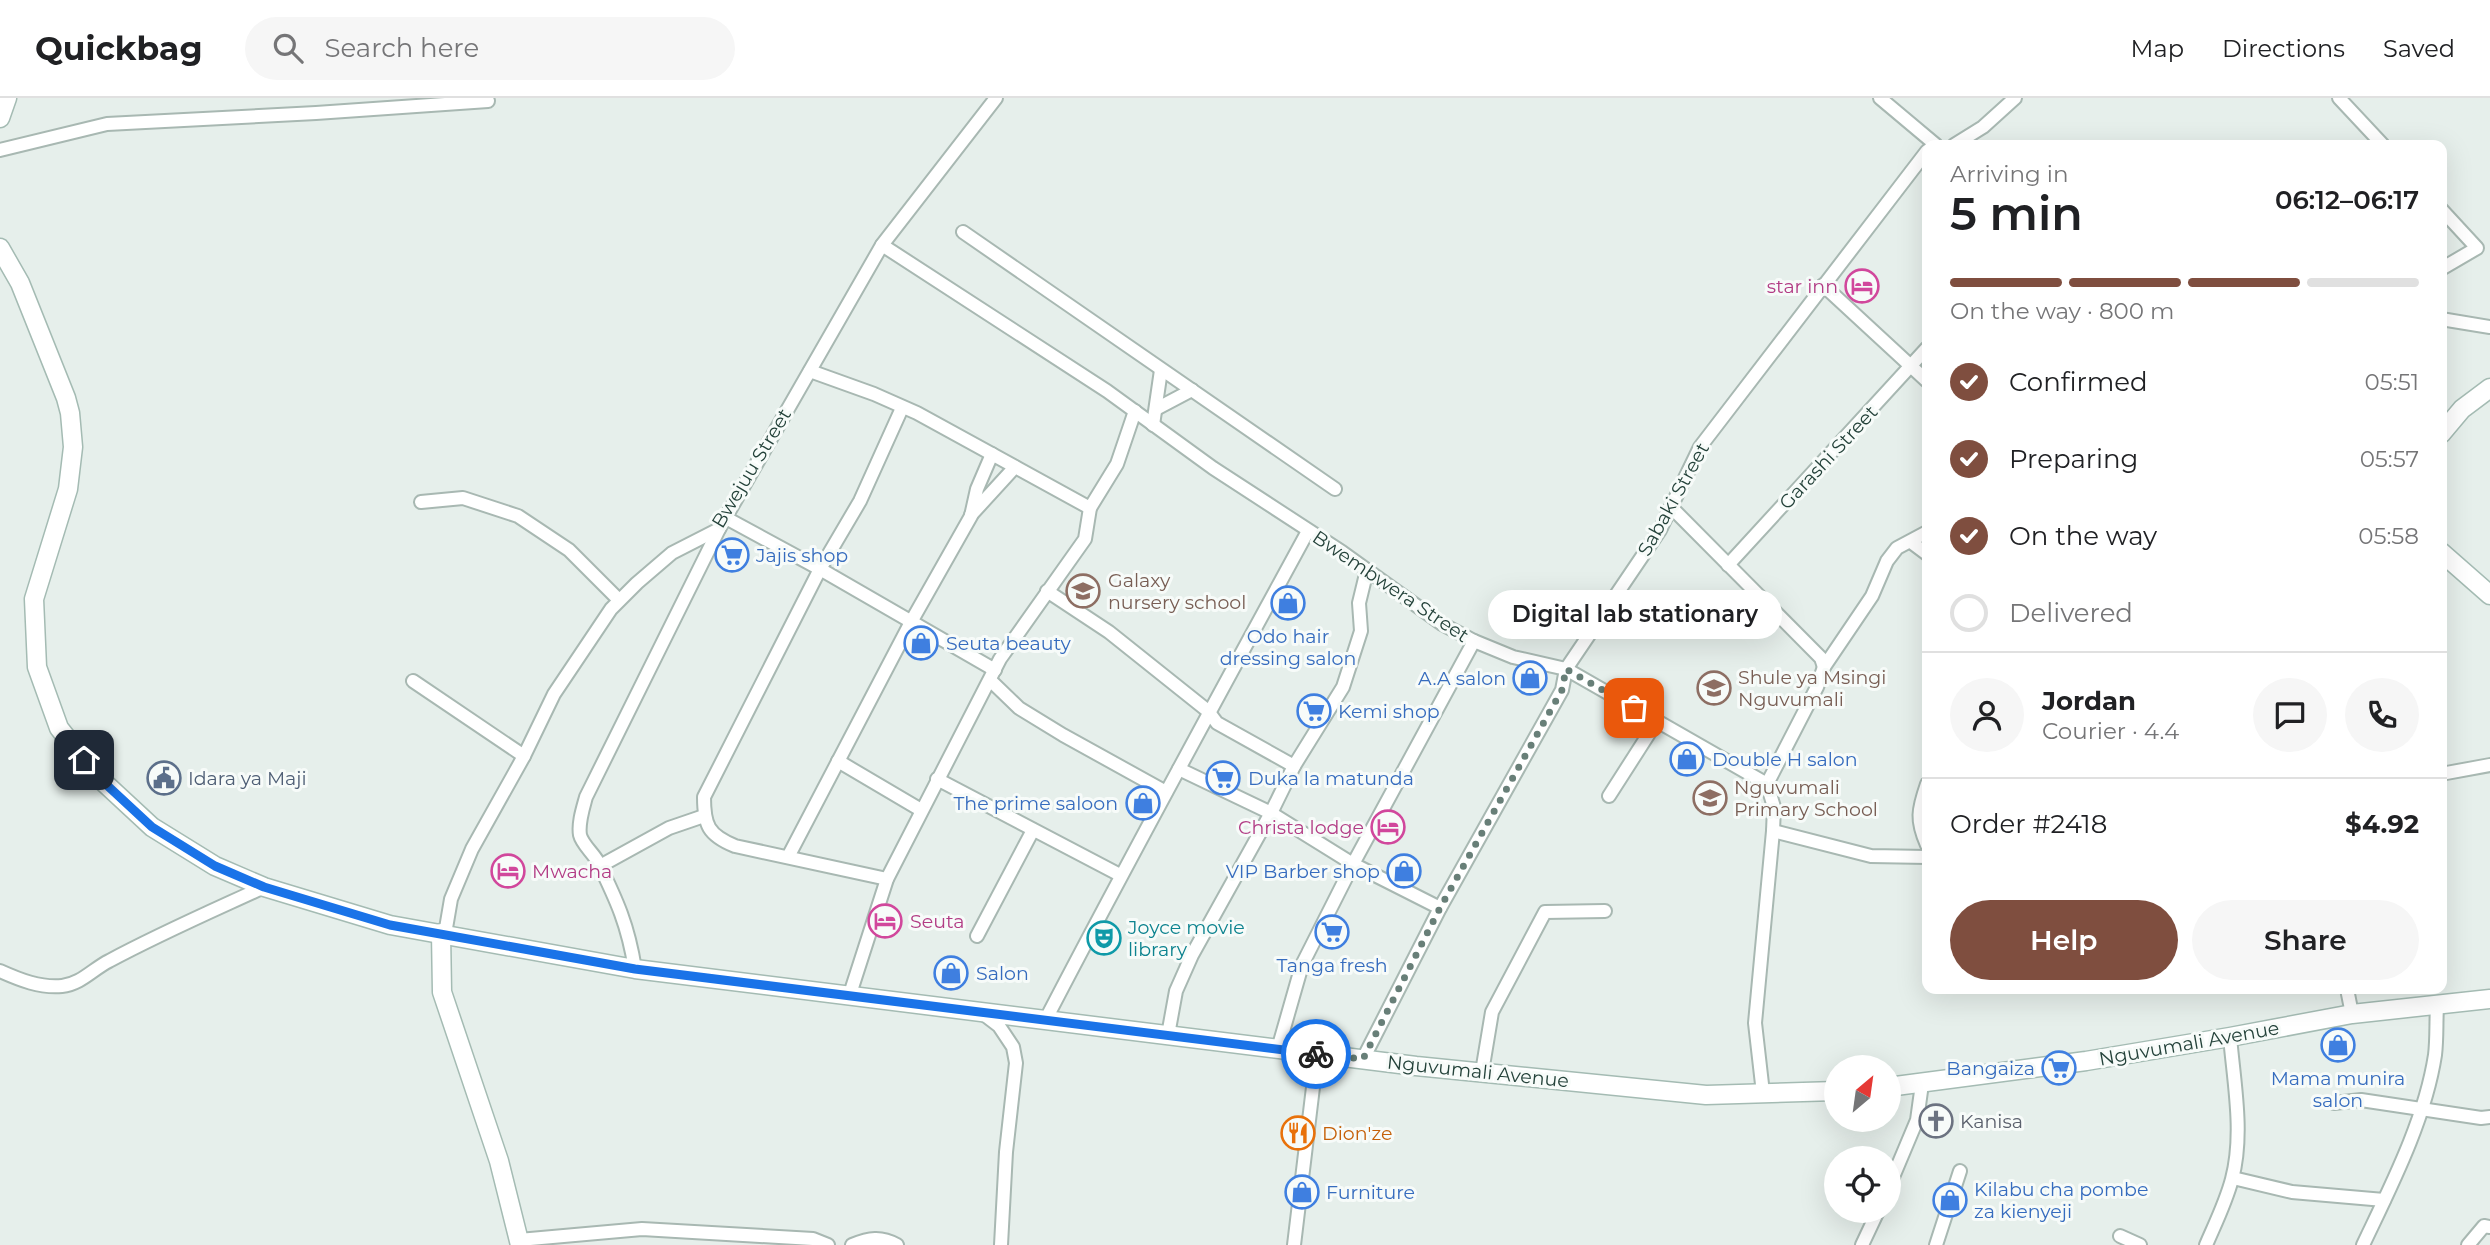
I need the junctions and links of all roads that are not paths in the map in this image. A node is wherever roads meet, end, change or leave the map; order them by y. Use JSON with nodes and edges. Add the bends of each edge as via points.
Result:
{"nodes":[{"id":1,"x":6,"y":98,"type":"edge"},
{"id":2,"x":996,"y":98,"type":"edge"},
{"id":3,"x":1880,"y":98,"type":"edge"},
{"id":4,"x":2015,"y":98,"type":"edge"},
{"id":5,"x":2339,"y":98,"type":"edge"},
{"id":6,"x":488,"y":101,"type":"dead end"},
{"id":7,"x":0,"y":118,"type":"edge"},
{"id":8,"x":1926,"y":140,"type":"edge"},
{"id":9,"x":1962,"y":140,"type":"edge"},
{"id":10,"x":2378,"y":140,"type":"edge"},
{"id":11,"x":0,"y":150,"type":"edge"},
{"id":12,"x":1922,"y":159,"type":"edge"},
{"id":13,"x":2447,"y":216,"type":"edge"},
{"id":14,"x":963,"y":232,"type":"dead end"},
{"id":15,"x":882,"y":245,"type":"junction"},
{"id":16,"x":0,"y":248,"type":"edge"},
{"id":17,"x":2447,"y":266,"type":"edge"},
{"id":18,"x":1823,"y":285,"type":"junction"},
{"id":19,"x":2447,"y":319,"type":"edge"},
{"id":20,"x":2490,"y":327,"type":"edge"},
{"id":21,"x":1922,"y":354,"type":"edge"},
{"id":22,"x":1911,"y":367,"type":"junction"},
{"id":23,"x":1161,"y":370,"type":"junction"},
{"id":24,"x":810,"y":371,"type":"junction"},
{"id":25,"x":1922,"y":377,"type":"edge"},
{"id":26,"x":2490,"y":388,"type":"edge"},
{"id":27,"x":1192,"y":390,"type":"junction"},
{"id":28,"x":902,"y":408,"type":"junction"},
{"id":29,"x":1156,"y":410,"type":"junction"},
{"id":30,"x":1135,"y":411,"type":"junction"},
{"id":31,"x":1153,"y":425,"type":"junction"},
{"id":32,"x":2447,"y":427,"type":"edge"},
{"id":33,"x":992,"y":454,"type":"junction"},
{"id":34,"x":1015,"y":467,"type":"junction"},
{"id":35,"x":1335,"y":489,"type":"dead end"},
{"id":36,"x":421,"y":502,"type":"dead end"},
{"id":37,"x":1671,"y":507,"type":"junction"},
{"id":38,"x":1090,"y":508,"type":"junction"},
{"id":39,"x":971,"y":516,"type":"junction"},
{"id":40,"x":722,"y":523,"type":"junction"},
{"id":41,"x":1308,"y":531,"type":"junction"},
{"id":42,"x":1922,"y":535,"type":"edge"},
{"id":43,"x":1911,"y":542,"type":"junction"},
{"id":44,"x":1922,"y":550,"type":"edge"},
{"id":45,"x":2447,"y":557,"type":"edge"},
{"id":46,"x":1728,"y":565,"type":"junction"},
{"id":47,"x":820,"y":569,"type":"junction"},
{"id":48,"x":1367,"y":570,"type":"junction"},
{"id":49,"x":1047,"y":591,"type":"junction"},
{"id":50,"x":2490,"y":595,"type":"edge"},
{"id":51,"x":619,"y":600,"type":"junction"},
{"id":52,"x":911,"y":622,"type":"junction"},
{"id":53,"x":1474,"y":642,"type":"junction"},
{"id":54,"x":1824,"y":667,"type":"junction"},
{"id":55,"x":1566,"y":669,"type":"junction"},
{"id":56,"x":992,"y":675,"type":"junction"},
{"id":57,"x":413,"y":681,"type":"dead end"},
{"id":58,"x":1208,"y":711,"type":"junction"},
{"id":59,"x":1657,"y":721,"type":"junction"},
{"id":60,"x":524,"y":756,"type":"junction"},
{"id":61,"x":838,"y":761,"type":"junction"},
{"id":62,"x":2490,"y":765,"type":"edge"},
{"id":63,"x":1294,"y":766,"type":"junction"},
{"id":64,"x":1180,"y":769,"type":"junction"},
{"id":65,"x":2447,"y":773,"type":"edge"},
{"id":66,"x":937,"y":779,"type":"junction"},
{"id":67,"x":1767,"y":784,"type":"junction"},
{"id":68,"x":1166,"y":792,"type":"junction"},
{"id":69,"x":1609,"y":796,"type":"dead end"},
{"id":70,"x":1922,"y":799,"type":"edge"},
{"id":71,"x":921,"y":810,"type":"junction"},
{"id":72,"x":1272,"y":813,"type":"junction"},
{"id":73,"x":704,"y":816,"type":"junction"},
{"id":74,"x":1033,"y":830,"type":"junction"},
{"id":75,"x":1773,"y":831,"type":"junction"},
{"id":76,"x":1922,"y":833,"type":"edge"},
{"id":77,"x":788,"y":857,"type":"junction"},
{"id":78,"x":1922,"y":857,"type":"edge"},
{"id":79,"x":1353,"y":864,"type":"junction"},
{"id":80,"x":600,"y":866,"type":"junction"},
{"id":81,"x":1120,"y":875,"type":"junction"},
{"id":82,"x":887,"y":879,"type":"junction"},
{"id":83,"x":264,"y":887,"type":"junction"},
{"id":84,"x":1440,"y":908,"type":"junction"},
{"id":85,"x":1605,"y":911,"type":"dead end"},
{"id":86,"x":443,"y":934,"type":"junction"},
{"id":87,"x":977,"y":936,"type":"dead end"},
{"id":88,"x":635,"y":969,"type":"junction"},
{"id":89,"x":0,"y":971,"type":"edge"},
{"id":90,"x":2348,"y":994,"type":"edge"},
{"id":91,"x":850,"y":995,"type":"junction"},
{"id":92,"x":2490,"y":999,"type":"edge"},
{"id":93,"x":2437,"y":1006,"type":"junction"},
{"id":94,"x":979,"y":1010,"type":"junction"},
{"id":95,"x":2352,"y":1014,"type":"junction"},
{"id":96,"x":1046,"y":1019,"type":"junction"},
{"id":97,"x":1168,"y":1035,"type":"junction"},
{"id":98,"x":2230,"y":1037,"type":"junction"},
{"id":99,"x":1279,"y":1049,"type":"junction"},
{"id":100,"x":1317,"y":1054,"type":"junction"},
{"id":101,"x":1363,"y":1059,"type":"junction"},
{"id":102,"x":1482,"y":1072,"type":"junction"},
{"id":103,"x":1922,"y":1084,"type":"junction"},
{"id":104,"x":1901,"y":1086,"type":"edge"},
{"id":105,"x":1824,"y":1091,"type":"edge"},
{"id":106,"x":1763,"y":1093,"type":"junction"},
{"id":107,"x":2334,"y":1103,"type":"dead end"},
{"id":108,"x":2420,"y":1108,"type":"junction"},
{"id":109,"x":2490,"y":1117,"type":"edge"},
{"id":110,"x":1901,"y":1158,"type":"edge"},
{"id":111,"x":1960,"y":1171,"type":"dead end"},
{"id":112,"x":2233,"y":1178,"type":"junction"},
{"id":113,"x":2385,"y":1200,"type":"junction"},
{"id":114,"x":1872,"y":1223,"type":"edge"},
{"id":115,"x":2490,"y":1227,"type":"edge"},
{"id":116,"x":679,"y":1231,"type":"junction"},
{"id":117,"x":2120,"y":1236,"type":"dead end"},
{"id":118,"x":519,"y":1242,"type":"edge"},
{"id":119,"x":680,"y":1245,"type":"edge"},
{"id":120,"x":828,"y":1245,"type":"edge"},
{"id":121,"x":852,"y":1245,"type":"edge"},
{"id":122,"x":897,"y":1245,"type":"edge"},
{"id":123,"x":1002,"y":1245,"type":"edge"},
{"id":124,"x":1294,"y":1245,"type":"edge"},
{"id":125,"x":1862,"y":1245,"type":"edge"},
{"id":126,"x":1936,"y":1245,"type":"edge"},
{"id":127,"x":2140,"y":1245,"type":"edge"},
{"id":128,"x":2206,"y":1245,"type":"edge"},
{"id":129,"x":2363,"y":1245,"type":"edge"},
{"id":130,"x":2468,"y":1245,"type":"edge"}],
"edges":[{"from":1,"to":7,"type":"street"},
{"from":2,"to":15,"type":"street","name":"Bwejuu Street"},
{"from":3,"to":8,"type":"street"},
{"from":4,"to":9,"type":"street"},
{"from":5,"to":10,"type":"street"},
{"from":6,"to":11,"type":"street","via":[[107,124]]},
{"from":12,"to":18,"type":"street","name":"Sabaki Street"},
{"from":13,"to":17,"type":"street","via":[[2477,248]]},
{"from":14,"to":23,"type":"street"},
{"from":15,"to":24,"type":"street","name":"Bwejuu Street"},
{"from":15,"to":30,"type":"street","name":"Bwembwera Street"},
{"from":16,"to":83,"type":"street","name":"Nguvumali Avenue","via":[[20,283],[70,413],[74,447],[68,489],[34,599],[37,667],[59,728],[97,776],[152,827],[215,866]]},
{"from":18,"to":22,"type":"street"},
{"from":18,"to":37,"type":"street","name":"Sabaki Street","via":[[1700,447]]},
{"from":19,"to":20,"type":"street"},
{"from":21,"to":22,"type":"street","name":"Garashi Street"},
{"from":22,"to":25,"type":"street"},
{"from":22,"to":46,"type":"street","name":"Garashi Street"},
{"from":23,"to":27,"type":"street"},
{"from":23,"to":29,"type":"street"},
{"from":24,"to":28,"type":"street"},
{"from":24,"to":40,"type":"street","name":"Bwejuu Street"},
{"from":26,"to":32,"type":"street"},
{"from":27,"to":29,"type":"street"},
{"from":27,"to":35,"type":"street"},
{"from":28,"to":33,"type":"street"},
{"from":28,"to":47,"type":"street","via":[[860,501]]},
{"from":29,"to":31,"type":"street"},
{"from":30,"to":31,"type":"street","name":"Bwembwera Street"},
{"from":30,"to":38,"type":"street","via":[[1117,464]]},
{"from":31,"to":41,"type":"street","name":"Bwembwera Street"},
{"from":33,"to":34,"type":"street"},
{"from":33,"to":39,"type":"street","via":[[976,489]]},
{"from":34,"to":38,"type":"street"},
{"from":34,"to":39,"type":"street"},
{"from":36,"to":51,"type":"street","via":[[463,498],[519,516],[569,550]]},
{"from":37,"to":46,"type":"street"},
{"from":37,"to":55,"type":"street","name":"Sabaki Street"},
{"from":38,"to":49,"type":"street","via":[[1085,539]]},
{"from":39,"to":52,"type":"street"},
{"from":40,"to":47,"type":"street"},
{"from":40,"to":51,"type":"street","name":"Bwejuu Street","via":[[672,553]]},
{"from":40,"to":80,"type":"street","via":[[586,797],[580,836]]},
{"from":41,"to":48,"type":"street","name":"Bwembwera Street"},
{"from":41,"to":58,"type":"street"},
{"from":42,"to":43,"type":"street"},
{"from":43,"to":44,"type":"street"},
{"from":43,"to":54,"type":"street","via":[[1897,548],[1887,561],[1872,596]]},
{"from":45,"to":50,"type":"street"},
{"from":46,"to":54,"type":"street","via":[[1821,658]]},
{"from":47,"to":52,"type":"street"},
{"from":47,"to":73,"type":"street","via":[[704,797]]},
{"from":48,"to":53,"type":"street","name":"Bwembwera Street"},
{"from":48,"to":63,"type":"street","via":[[1359,603],[1361,631],[1343,687]]},
{"from":49,"to":56,"type":"street"},
{"from":49,"to":58,"type":"street","via":[[1118,639]]},
{"from":51,"to":60,"type":"street","name":"Bwejuu Street","via":[[554,694]]},
{"from":52,"to":56,"type":"street"},
{"from":52,"to":61,"type":"street"},
{"from":53,"to":55,"type":"street","name":"Bwembwera Street"},
{"from":53,"to":79,"type":"street"},
{"from":54,"to":67,"type":"street"},
{"from":55,"to":59,"type":"street","name":"Bwembwera Street"},
{"from":55,"to":84,"type":"street","name":"Sabaki Street","via":[[1562,690]]},
{"from":56,"to":66,"type":"street"},
{"from":56,"to":68,"type":"street","via":[[1019,708]]},
{"from":57,"to":60,"type":"street"},
{"from":58,"to":63,"type":"street","via":[[1217,723]]},
{"from":58,"to":64,"type":"street"},
{"from":59,"to":67,"type":"street","name":"Bwembwera Street"},
{"from":59,"to":69,"type":"street"},
{"from":60,"to":86,"type":"street","name":"Bwejuu Street","via":[[468,859]]},
{"from":61,"to":71,"type":"street"},
{"from":61,"to":77,"type":"street"},
{"from":62,"to":65,"type":"street"},
{"from":63,"to":72,"type":"street"},
{"from":64,"to":68,"type":"street"},
{"from":64,"to":72,"type":"street"},
{"from":66,"to":71,"type":"street"},
{"from":66,"to":74,"type":"street"},
{"from":67,"to":75,"type":"street","via":[[1774,807]]},
{"from":68,"to":81,"type":"street"},
{"from":70,"to":76,"type":"street"},
{"from":71,"to":82,"type":"street"},
{"from":72,"to":79,"type":"street"},
{"from":72,"to":97,"type":"street","via":[[1192,955],[1176,990]]},
{"from":73,"to":77,"type":"street","via":[[719,839]]},
{"from":73,"to":80,"type":"street","via":[[669,828]]},
{"from":74,"to":81,"type":"street"},
{"from":74,"to":87,"type":"street"},
{"from":75,"to":78,"type":"street","via":[[1871,856]]},
{"from":75,"to":106,"type":"street","via":[[1755,1023]]},
{"from":77,"to":82,"type":"street"},
{"from":79,"to":84,"type":"street"},
{"from":79,"to":99,"type":"street","via":[[1302,965]]},
{"from":80,"to":88,"type":"street","via":[[624,915]]},
{"from":81,"to":96,"type":"street"},
{"from":82,"to":91,"type":"street"},
{"from":83,"to":86,"type":"street","name":"Nguvumali Avenue","via":[[390,925]]},
{"from":83,"to":89,"type":"street","via":[[64,986],[43,986]]},
{"from":84,"to":101,"type":"street","name":"Sabaki Street"},
{"from":85,"to":102,"type":"street","via":[[1545,912],[1492,1012]]},
{"from":86,"to":88,"type":"street","name":"Nguvumali Avenue"},
{"from":86,"to":118,"type":"street","via":[[442,992],[499,1161]]},
{"from":88,"to":91,"type":"street","name":"Nguvumali Avenue"},
{"from":90,"to":95,"type":"street"},
{"from":91,"to":94,"type":"street","name":"Nguvumali Avenue"},
{"from":92,"to":93,"type":"street","name":"Nguvumali Avenue"},
{"from":93,"to":95,"type":"street","name":"Nguvumali Avenue"},
{"from":93,"to":108,"type":"street","via":[[2435,1051]]},
{"from":94,"to":96,"type":"street","name":"Nguvumali Avenue"},
{"from":94,"to":123,"type":"street","via":[[999,1026],[1013,1047],[1016,1063]]},
{"from":95,"to":98,"type":"street","name":"Nguvumali Avenue"},
{"from":96,"to":97,"type":"street","name":"Nguvumali Avenue"},
{"from":97,"to":99,"type":"street","name":"Nguvumali Avenue"},
{"from":98,"to":103,"type":"street","name":"Nguvumali Avenue"},
{"from":98,"to":112,"type":"street","via":[[2237,1118]]},
{"from":99,"to":100,"type":"street","name":"Nguvumali Avenue"},
{"from":100,"to":101,"type":"street","name":"Nguvumali Avenue"},
{"from":100,"to":124,"type":"street"},
{"from":101,"to":102,"type":"street","name":"Nguvumali Avenue"},
{"from":102,"to":106,"type":"street","name":"Nguvumali Avenue","via":[[1706,1095]]},
{"from":103,"to":104,"type":"street","name":"Nguvumali Avenue"},
{"from":103,"to":110,"type":"street","via":[[1917,1120]]},
{"from":105,"to":106,"type":"street","name":"Nguvumali Avenue"},
{"from":107,"to":108,"type":"street","via":[[2361,1100]]},
{"from":108,"to":109,"type":"street"},
{"from":108,"to":113,"type":"street"},
{"from":111,"to":126,"type":"street"},
{"from":112,"to":113,"type":"street","via":[[2292,1192]]},
{"from":112,"to":128,"type":"street"},
{"from":113,"to":129,"type":"street"},
{"from":114,"to":125,"type":"street"},
{"from":115,"to":130,"type":"street","via":[[2484,1226]]},
{"from":116,"to":118,"type":"street","via":[[642,1229]]},
{"from":116,"to":119,"type":"street"},
{"from":116,"to":120,"type":"street","via":[[813,1238]]},
{"from":117,"to":127,"type":"street"},
{"from":121,"to":122,"type":"street","via":[[870,1238]]}]}
